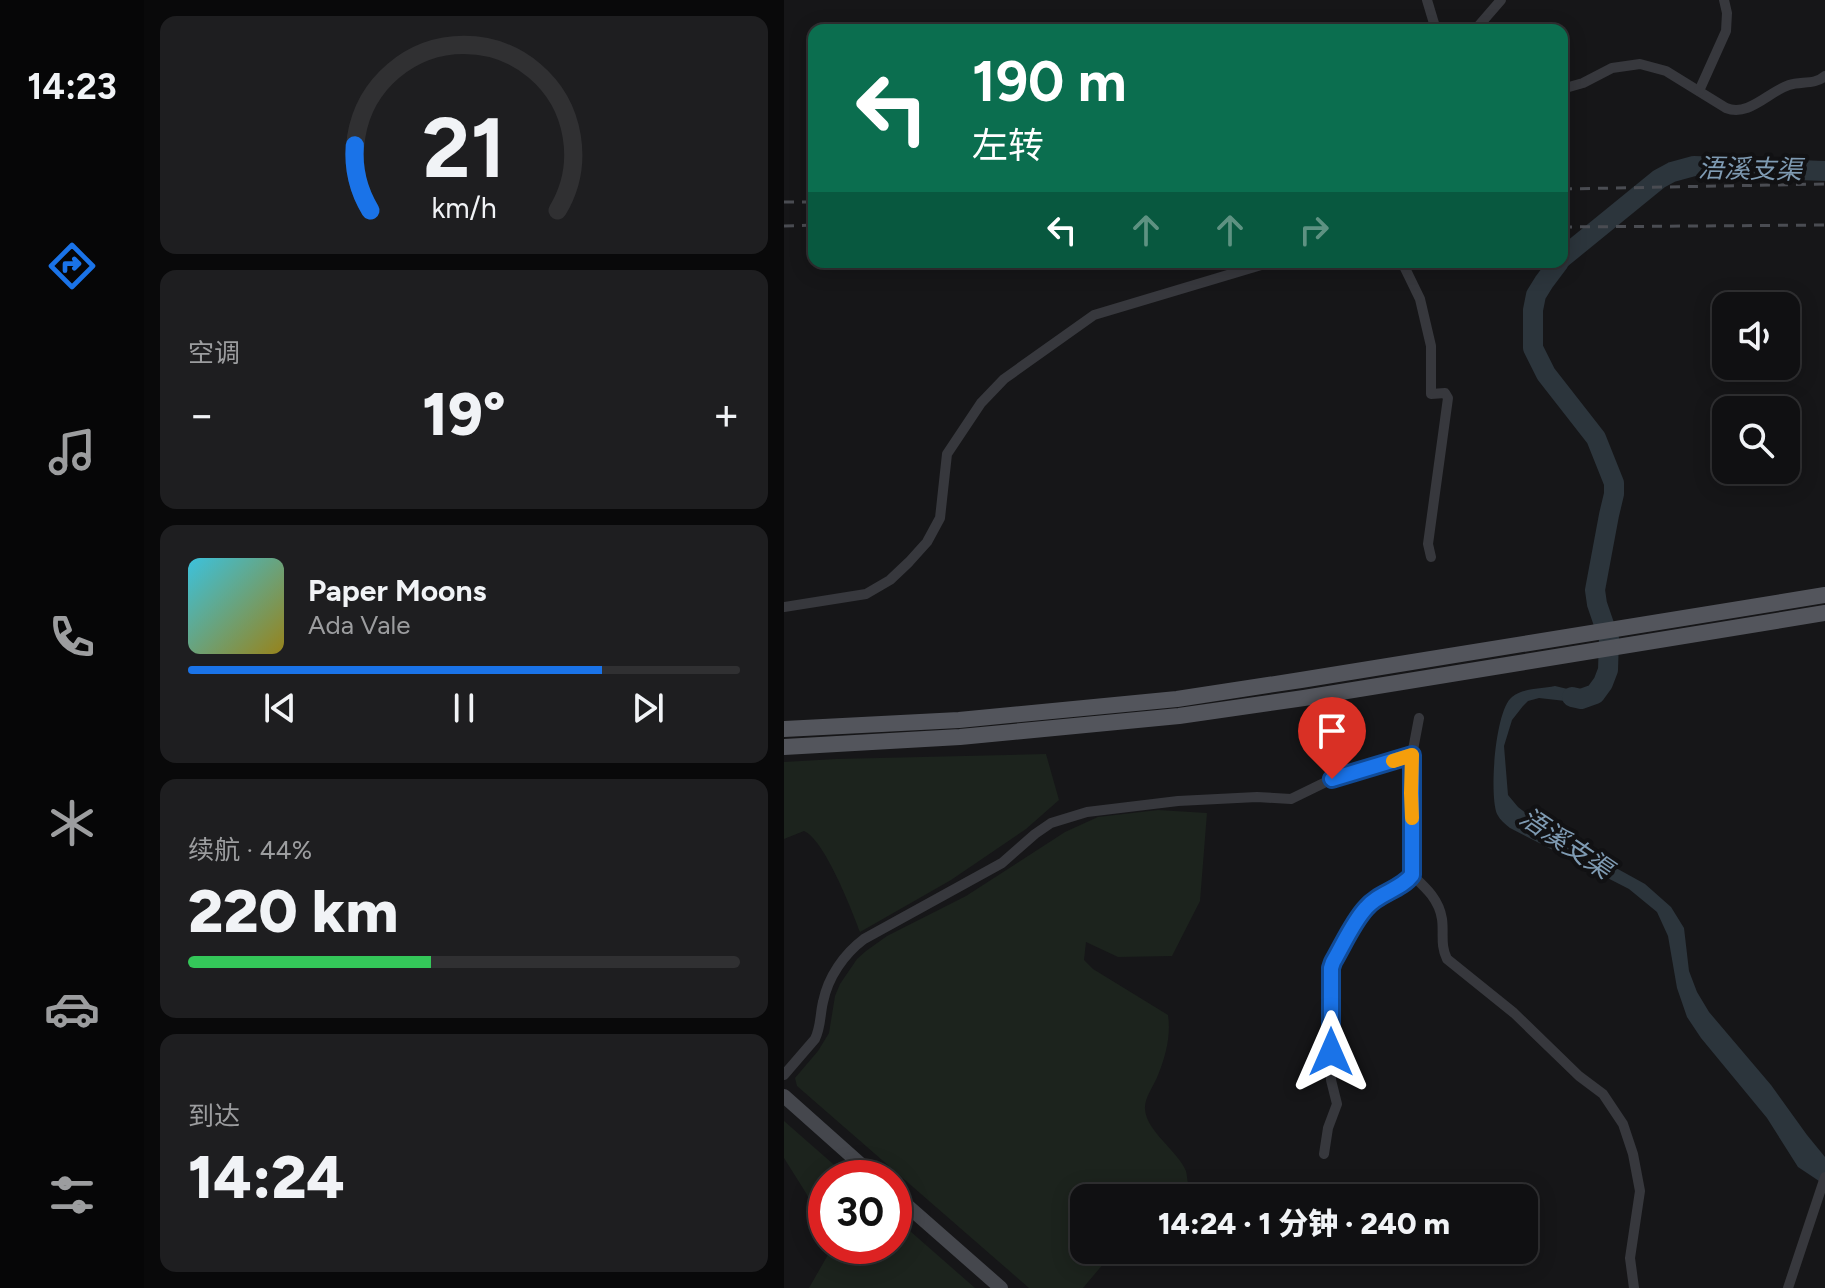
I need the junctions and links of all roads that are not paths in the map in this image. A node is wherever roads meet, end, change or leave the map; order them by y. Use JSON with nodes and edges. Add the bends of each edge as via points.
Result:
{"nodes":[{"id":1,"x":1427,"y":0,"type":"edge"},
{"id":2,"x":1501,"y":0,"type":"edge"},
{"id":3,"x":1724,"y":0,"type":"edge"},
{"id":4,"x":1434,"y":24,"type":"edge"},
{"id":5,"x":1480,"y":24,"type":"edge"},
{"id":6,"x":1825,"y":76,"type":"edge"},
{"id":7,"x":1568,"y":87,"type":"edge"},
{"id":8,"x":1699,"y":91,"type":"junction"},
{"id":9,"x":1251,"y":268,"type":"edge"},
{"id":10,"x":1405,"y":268,"type":"edge"},
{"id":11,"x":1431,"y":557,"type":"dead end"},
{"id":12,"x":1825,"y":595,"type":"edge"},
{"id":13,"x":784,"y":607,"type":"edge"},
{"id":14,"x":1825,"y":613,"type":"edge"},
{"id":15,"x":1642,"y":634,"type":"junction"},
{"id":16,"x":1575,"y":645,"type":"junction"},
{"id":17,"x":1419,"y":718,"type":"dead end"},
{"id":18,"x":784,"y":729,"type":"edge"},
{"id":19,"x":784,"y":747,"type":"edge"},
{"id":20,"x":1412,"y":755,"type":"junction"},
{"id":21,"x":1412,"y":875,"type":"junction"},
{"id":22,"x":784,"y":1075,"type":"edge"},
{"id":23,"x":784,"y":1096,"type":"edge"},
{"id":24,"x":1324,"y":1154,"type":"dead end"},
{"id":25,"x":856,"y":1160,"type":"edge"},
{"id":26,"x":1824,"y":1181,"type":"edge"},
{"id":27,"x":912,"y":1210,"type":"edge"},
{"id":28,"x":1001,"y":1288,"type":"edge"},
{"id":29,"x":1634,"y":1288,"type":"edge"},
{"id":30,"x":1788,"y":1288,"type":"edge"}],
"edges":[{"from":1,"to":4,"type":"street"},
{"from":2,"to":5,"type":"street"},
{"from":3,"to":8,"type":"street","via":[[1726,31]]},
{"from":6,"to":8,"type":"street","via":[[1791,84],[1734,111]]},
{"from":7,"to":8,"type":"street","via":[[1612,68],[1640,64],[1666,71]]},
{"from":9,"to":13,"type":"street","via":[[1094,315],[1004,379],[952,444],[940,518],[909,562],[866,594]]},
{"from":10,"to":11,"type":"street","via":[[1420,299],[1431,346],[1431,394],[1445,393],[1448,398],[1428,544]]},
{"from":12,"to":15,"type":"main road"},
{"from":14,"to":15,"type":"main road"},
{"from":15,"to":16,"type":"main road"},
{"from":16,"to":18,"type":"main road","via":[[1177,699]]},
{"from":16,"to":19,"type":"main road","via":[[1242,707],[960,737]]},
{"from":17,"to":20,"type":"street"},
{"from":20,"to":21,"type":"street"},
{"from":20,"to":22,"type":"street","via":[[1332,779],[1291,799],[1178,801],[1087,812],[1051,823],[1002,863],[854,947],[829,983],[815,1039]]},
{"from":21,"to":24,"type":"street","via":[[1366,908],[1331,968],[1331,1080],[1337,1104]]},
{"from":21,"to":29,"type":"street","via":[[1439,908],[1447,959],[1603,1094],[1623,1124],[1640,1191],[1630,1258]]},
{"from":23,"to":25,"type":"main road"},
{"from":26,"to":30,"type":"street"},
{"from":27,"to":28,"type":"main road"}]}
